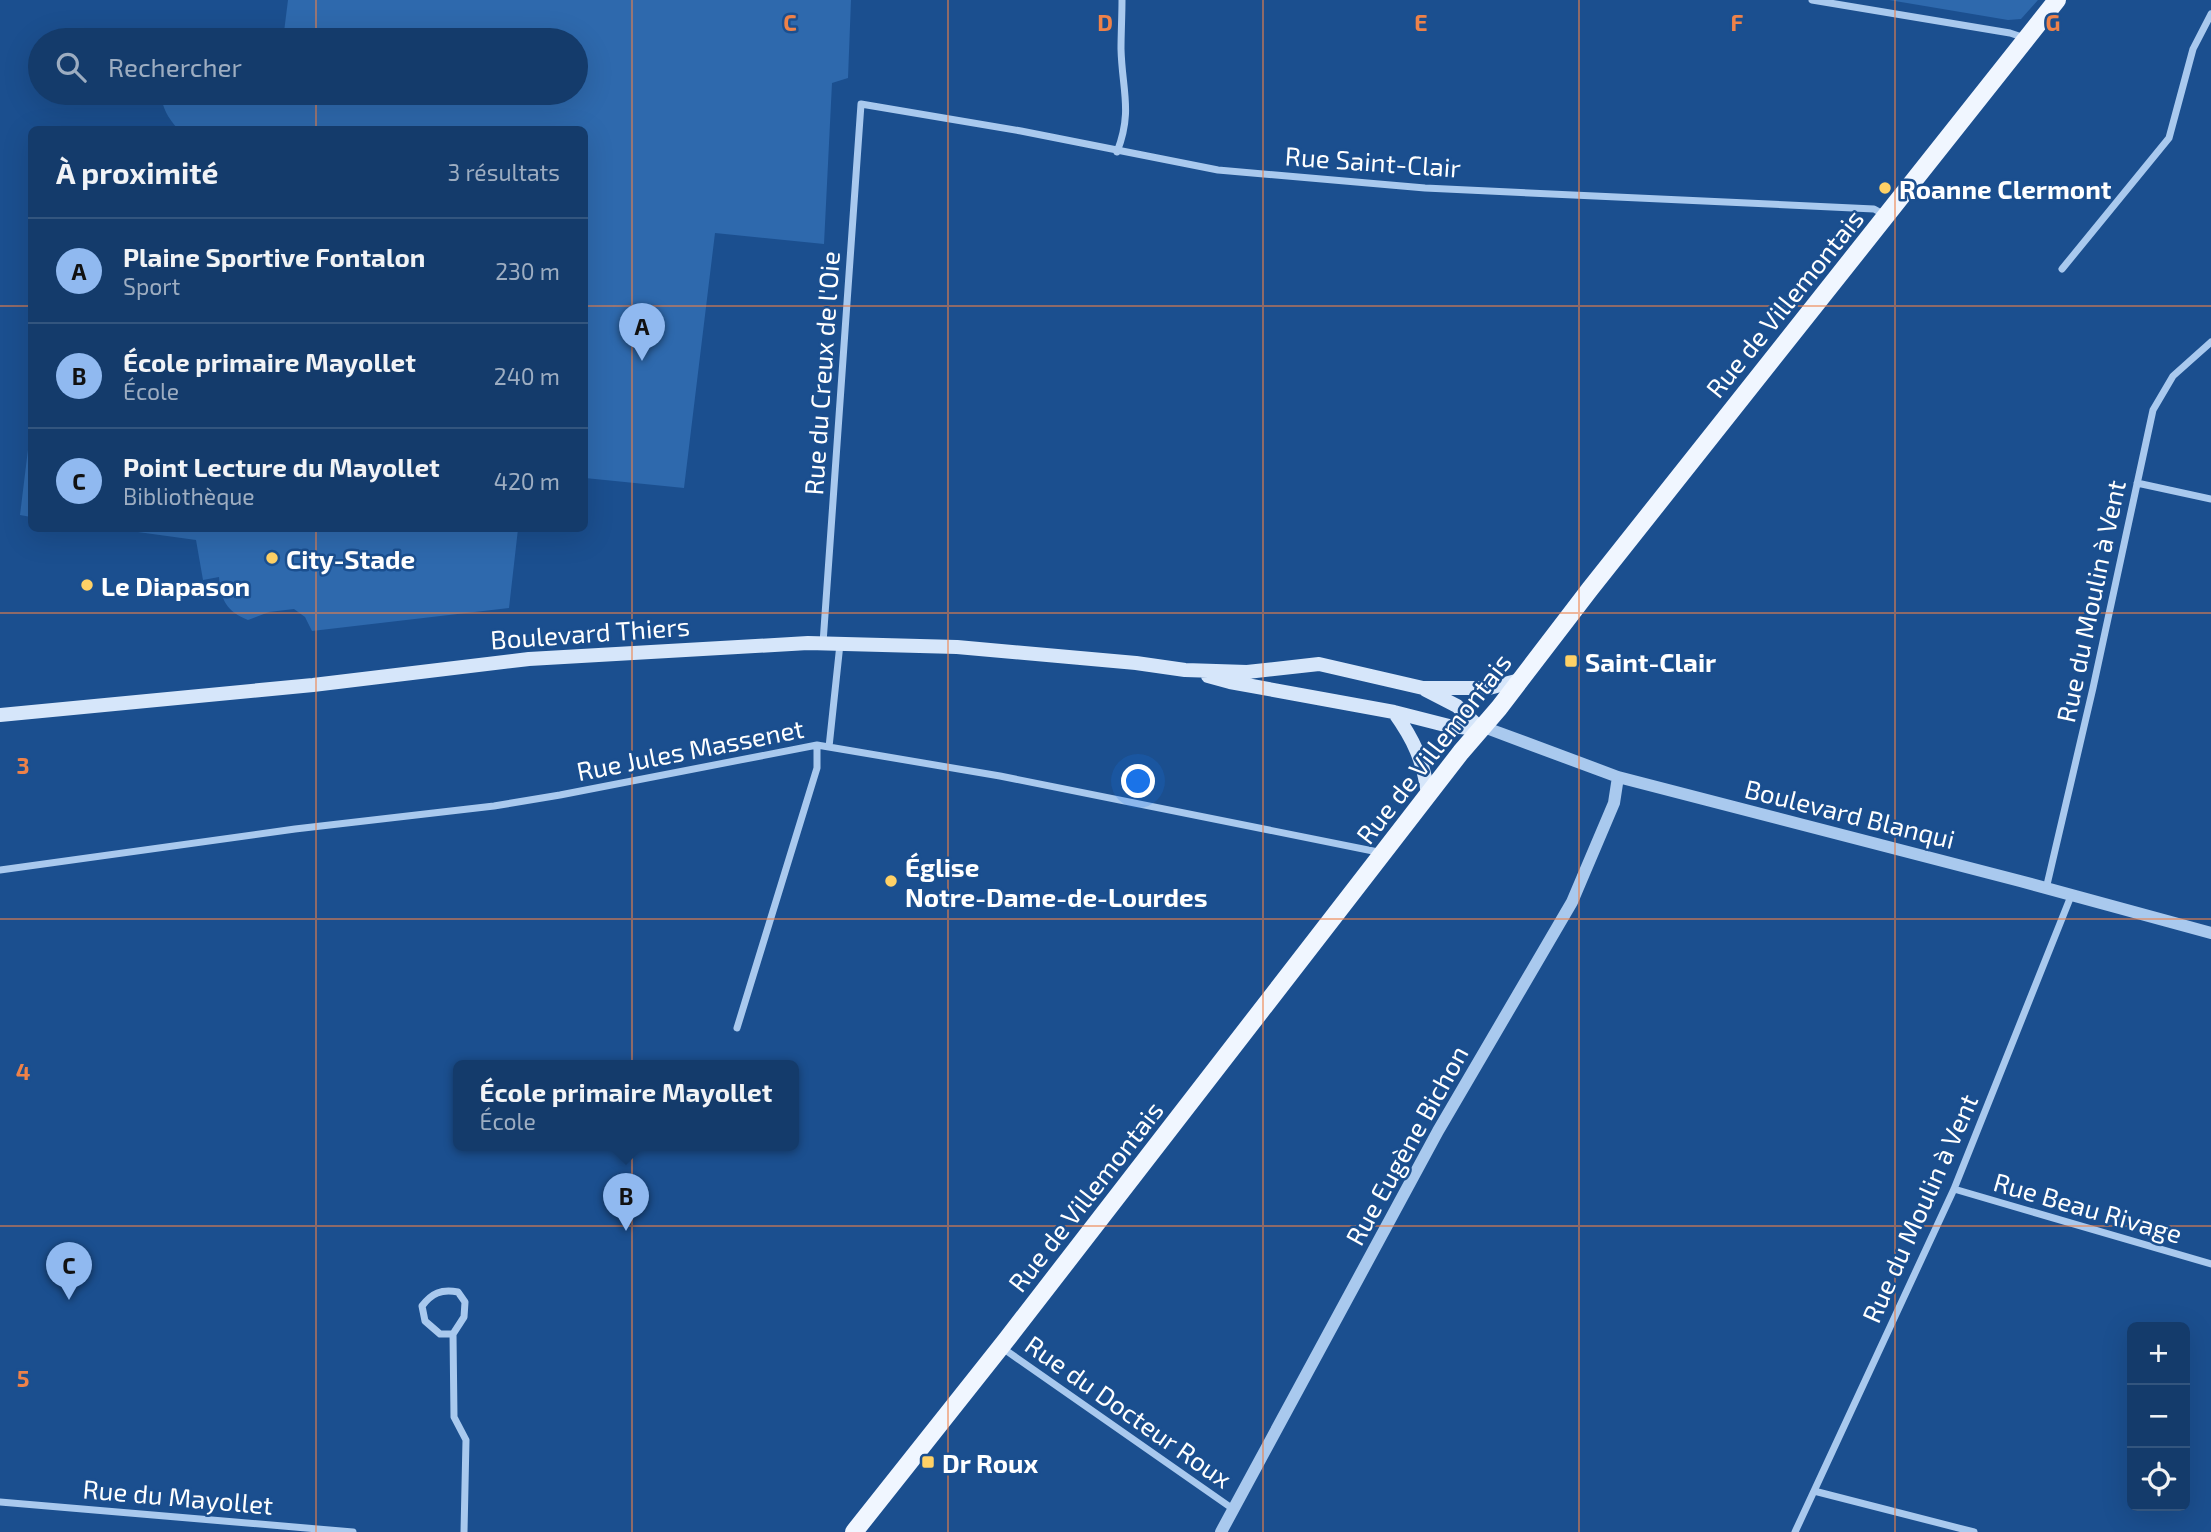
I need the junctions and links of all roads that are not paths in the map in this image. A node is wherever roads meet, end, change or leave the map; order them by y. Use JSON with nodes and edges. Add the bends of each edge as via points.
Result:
{"nodes":[{"id":1,"x":1122,"y":0,"type":"edge"},
{"id":2,"x":1812,"y":0,"type":"edge"},
{"id":3,"x":2057,"y":0,"type":"edge"},
{"id":4,"x":2211,"y":14,"type":"edge"},
{"id":5,"x":2027,"y":38,"type":"junction"},
{"id":6,"x":861,"y":104,"type":"joint"},
{"id":7,"x":1117,"y":152,"type":"junction"},
{"id":8,"x":1887,"y":216,"type":"junction"},
{"id":9,"x":2062,"y":269,"type":"dead end"},
{"id":10,"x":2211,"y":342,"type":"edge"},
{"id":11,"x":2137,"y":483,"type":"junction"},
{"id":12,"x":2211,"y":499,"type":"edge"},
{"id":13,"x":823,"y":644,"type":"junction"},
{"id":14,"x":840,"y":644,"type":"junction"},
{"id":15,"x":1185,"y":670,"type":"junction"},
{"id":16,"x":1520,"y":680,"type":"junction"},
{"id":17,"x":1423,"y":688,"type":"junction"},
{"id":18,"x":1394,"y":712,"type":"junction"},
{"id":19,"x":0,"y":715,"type":"edge"},
{"id":20,"x":1481,"y":729,"type":"junction"},
{"id":21,"x":817,"y":745,"type":"junction"},
{"id":22,"x":829,"y":747,"type":"junction"},
{"id":23,"x":1618,"y":777,"type":"junction"},
{"id":24,"x":1428,"y":794,"type":"junction"},
{"id":25,"x":1383,"y":853,"type":"junction"},
{"id":26,"x":0,"y":870,"type":"edge"},
{"id":27,"x":2046,"y":889,"type":"junction"},
{"id":28,"x":2071,"y":896,"type":"junction"},
{"id":29,"x":2211,"y":933,"type":"edge"},
{"id":30,"x":737,"y":1028,"type":"dead end"},
{"id":31,"x":1954,"y":1189,"type":"junction"},
{"id":32,"x":2211,"y":1264,"type":"edge"},
{"id":33,"x":453,"y":1334,"type":"junction"},
{"id":34,"x":1000,"y":1347,"type":"junction"},
{"id":35,"x":1814,"y":1491,"type":"junction"},
{"id":36,"x":0,"y":1502,"type":"edge"},
{"id":37,"x":1233,"y":1509,"type":"junction"},
{"id":38,"x":352,"y":1532,"type":"edge"},
{"id":39,"x":464,"y":1532,"type":"edge"},
{"id":40,"x":855,"y":1532,"type":"edge"},
{"id":41,"x":1221,"y":1532,"type":"edge"},
{"id":42,"x":1796,"y":1532,"type":"edge"},
{"id":43,"x":1974,"y":1532,"type":"edge"}],
"edges":[{"from":1,"to":7,"type":"street","via":[[1127,110]]},
{"from":2,"to":5,"type":"street"},
{"from":3,"to":5,"type":"main road","name":"Rue de Villemontais"},
{"from":4,"to":9,"type":"street","via":[[2193,50],[2169,138]]},
{"from":5,"to":8,"type":"main road","name":"Rue de Villemontais"},
{"from":6,"to":7,"type":"street","name":"Rue Saint-Clair"},
{"from":6,"to":13,"type":"street","name":"Rue du Creux de l'Oie"},
{"from":7,"to":8,"type":"street","name":"Rue Saint-Clair","via":[[1218,170],[1425,188],[1874,209]]},
{"from":8,"to":16,"type":"main road","name":"Rue de Villemontais"},
{"from":10,"to":11,"type":"street","name":"Rue du Moulin à Vent","via":[[2173,376],[2153,410]]},
{"from":11,"to":12,"type":"street"},
{"from":11,"to":27,"type":"street","name":"Rue du Moulin à Vent"},
{"from":13,"to":14,"type":"main road","name":"Boulevard Thiers"},
{"from":13,"to":19,"type":"main road","name":"Boulevard Thiers","via":[[528,659]]},
{"from":14,"to":15,"type":"main road","name":"Boulevard Thiers","via":[[957,647]]},
{"from":14,"to":22,"type":"street"},
{"from":15,"to":17,"type":"main road","name":"Boulevard Thiers","via":[[1247,671],[1319,664]]},
{"from":15,"to":18,"type":"main road","name":"Boulevard Thiers"},
{"from":16,"to":17,"type":"main road","name":"Boulevard Thiers","via":[[1489,688]]},
{"from":16,"to":20,"type":"main road","name":"Rue de Villemontais"},
{"from":17,"to":20,"type":"main road","name":"Boulevard Thiers","via":[[1457,706]]},
{"from":18,"to":20,"type":"main road","name":"Boulevard Thiers"},
{"from":18,"to":24,"type":"main road","via":[[1417,748]]},
{"from":20,"to":23,"type":"street","name":"Boulevard Blanqui"},
{"from":20,"to":24,"type":"main road","name":"Rue de Villemontais"},
{"from":21,"to":22,"type":"street","name":"Rue Jules Massenet"},
{"from":21,"to":26,"type":"street","name":"Rue Jules Massenet","via":[[521,802]]},
{"from":21,"to":30,"type":"street","via":[[817,768]]},
{"from":22,"to":25,"type":"street","name":"Rue Jules Massenet","via":[[1000,775]]},
{"from":23,"to":27,"type":"street","name":"Boulevard Blanqui"},
{"from":23,"to":37,"type":"street","name":"Rue Eugène Bichon","via":[[1614,803],[1572,902],[1438,1130]]},
{"from":24,"to":25,"type":"main road","name":"Rue de Villemontais"},
{"from":25,"to":34,"type":"main road","name":"Rue de Villemontais"},
{"from":27,"to":28,"type":"street","name":"Boulevard Blanqui"},
{"from":28,"to":29,"type":"street","name":"Boulevard Blanqui"},
{"from":28,"to":31,"type":"street","name":"Rue du Moulin à Vent"},
{"from":31,"to":32,"type":"street","name":"Rue Beau Rivage"},
{"from":31,"to":35,"type":"street","name":"Rue du Moulin à Vent"},
{"from":33,"to":33,"type":"street","via":[[464,1317],[465,1302],[458,1292],[431,1295],[422,1306],[425,1321],[440,1334]]},
{"from":33,"to":39,"type":"street","via":[[454,1417],[466,1440]]},
{"from":34,"to":37,"type":"street","name":"Rue du Docteur Roux"},
{"from":34,"to":40,"type":"main road","name":"Rue de Villemontais"},
{"from":35,"to":42,"type":"street","name":"Rue du Moulin à Vent"},
{"from":35,"to":43,"type":"street"},
{"from":36,"to":38,"type":"street","name":"Rue du Mayollet"},
{"from":37,"to":41,"type":"street","name":"Rue Eugène Bichon"}]}
